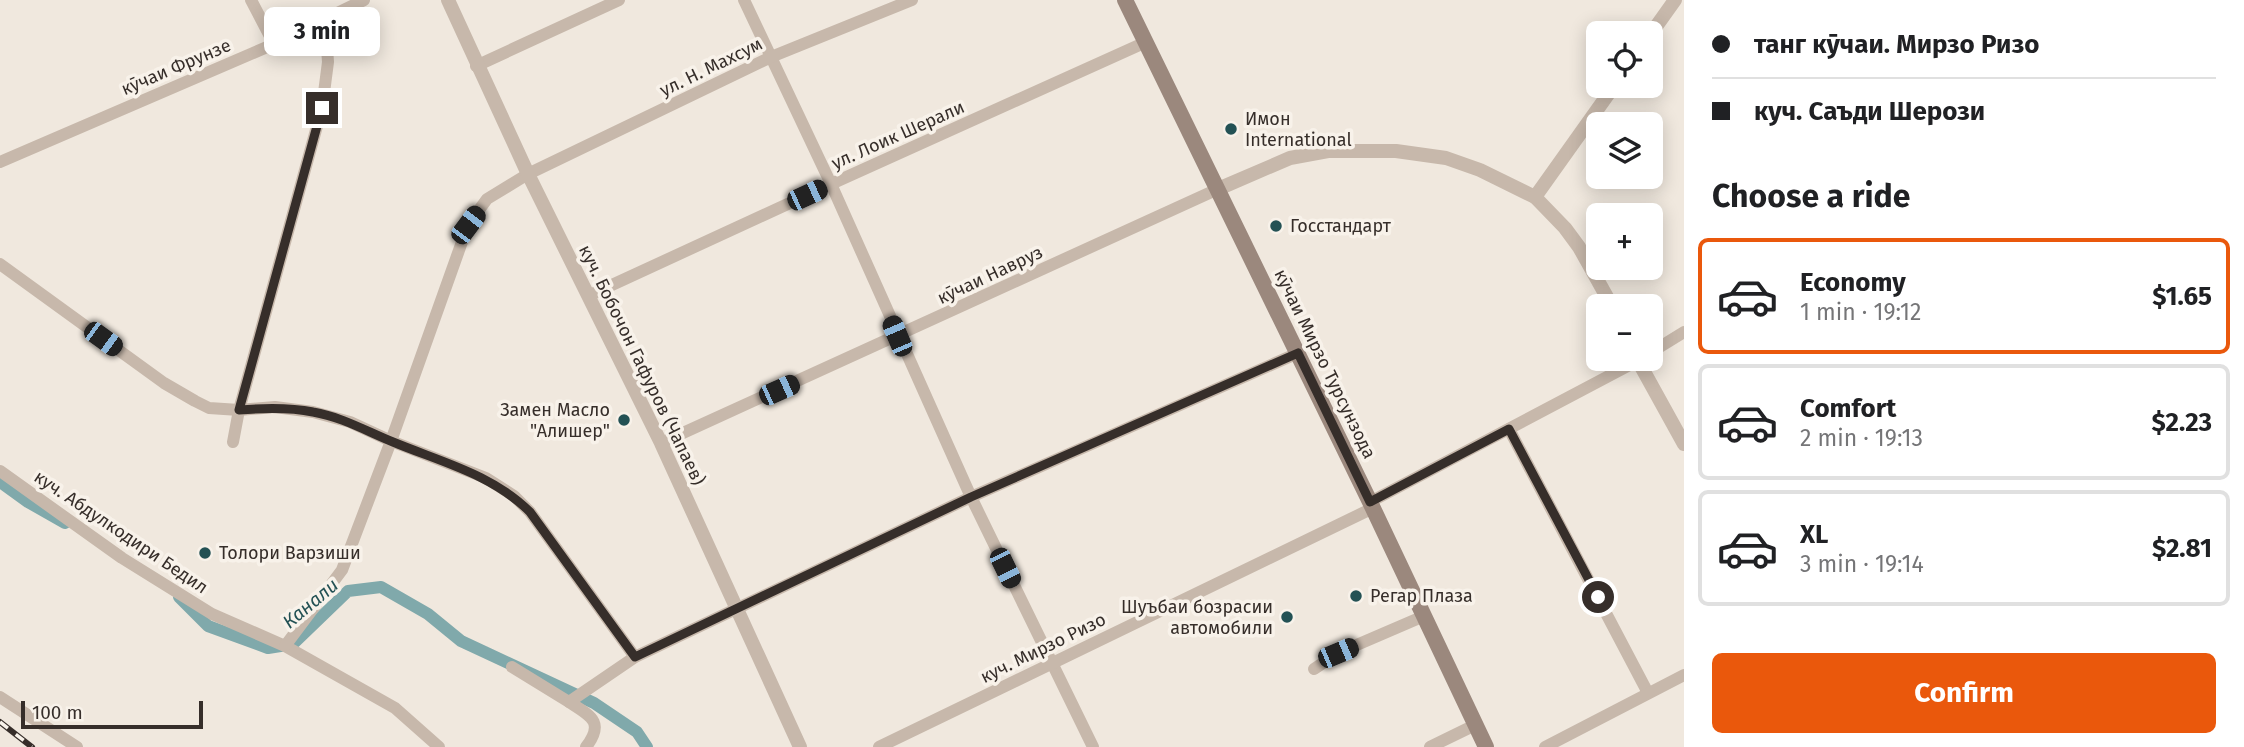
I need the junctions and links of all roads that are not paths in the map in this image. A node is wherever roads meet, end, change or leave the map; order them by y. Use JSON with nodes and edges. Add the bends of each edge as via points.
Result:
{"nodes":[{"id":1,"x":251,"y":0,"type":"edge"},
{"id":2,"x":364,"y":0,"type":"edge"},
{"id":3,"x":448,"y":0,"type":"edge"},
{"id":4,"x":618,"y":0,"type":"edge"},
{"id":5,"x":744,"y":0,"type":"edge"},
{"id":6,"x":912,"y":0,"type":"edge"},
{"id":7,"x":1125,"y":0,"type":"edge"},
{"id":8,"x":1675,"y":0,"type":"edge"},
{"id":9,"x":325,"y":20,"type":"junction"},
{"id":10,"x":1660,"y":21,"type":"edge"},
{"id":11,"x":1146,"y":42,"type":"junction"},
{"id":12,"x":274,"y":44,"type":"junction"},
{"id":13,"x":771,"y":57,"type":"junction"},
{"id":14,"x":476,"y":66,"type":"junction"},
{"id":15,"x":1605,"y":98,"type":"edge"},
{"id":16,"x":0,"y":162,"type":"edge"},
{"id":17,"x":528,"y":174,"type":"junction"},
{"id":18,"x":831,"y":184,"type":"junction"},
{"id":19,"x":1218,"y":189,"type":"junction"},
{"id":20,"x":1535,"y":197,"type":"junction"},
{"id":21,"x":0,"y":264,"type":"edge"},
{"id":22,"x":1605,"y":294,"type":"edge"},
{"id":23,"x":588,"y":296,"type":"junction"},
{"id":24,"x":1684,"y":332,"type":"edge"},
{"id":25,"x":897,"y":336,"type":"junction"},
{"id":26,"x":1663,"y":345,"type":"edge"},
{"id":27,"x":1298,"y":353,"type":"junction"},
{"id":28,"x":1618,"y":371,"type":"edge"},
{"id":29,"x":1648,"y":371,"type":"edge"},
{"id":30,"x":239,"y":410,"type":"junction"},
{"id":31,"x":1509,"y":429,"type":"junction"},
{"id":32,"x":391,"y":441,"type":"junction"},
{"id":33,"x":233,"y":442,"type":"dead end"},
{"id":34,"x":661,"y":443,"type":"junction"},
{"id":35,"x":1684,"y":444,"type":"edge"},
{"id":36,"x":0,"y":471,"type":"edge"},
{"id":37,"x":971,"y":497,"type":"junction"},
{"id":38,"x":1371,"y":505,"type":"junction"},
{"id":39,"x":738,"y":608,"type":"junction"},
{"id":40,"x":1424,"y":616,"type":"junction"},
{"id":41,"x":285,"y":646,"type":"junction"},
{"id":42,"x":635,"y":657,"type":"junction"},
{"id":43,"x":1051,"y":664,"type":"junction"},
{"id":44,"x":512,"y":667,"type":"dead end"},
{"id":45,"x":1314,"y":669,"type":"dead end"},
{"id":46,"x":1684,"y":675,"type":"edge"},
{"id":47,"x":1648,"y":693,"type":"junction"},
{"id":48,"x":0,"y":697,"type":"edge"},
{"id":49,"x":569,"y":702,"type":"junction"},
{"id":50,"x":1475,"y":725,"type":"junction"},
{"id":51,"x":77,"y":747,"type":"edge"},
{"id":52,"x":439,"y":747,"type":"edge"},
{"id":53,"x":586,"y":747,"type":"edge"},
{"id":54,"x":800,"y":747,"type":"edge"},
{"id":55,"x":879,"y":747,"type":"edge"},
{"id":56,"x":1093,"y":747,"type":"edge"},
{"id":57,"x":1430,"y":747,"type":"edge"},
{"id":58,"x":1486,"y":747,"type":"edge"},
{"id":59,"x":1545,"y":747,"type":"edge"}],
"edges":[{"from":1,"to":12,"type":"street"},
{"from":2,"to":9,"type":"street","name":"кӯчаи Фрунзе"},
{"from":3,"to":14,"type":"street","name":"куч. Бобочон Гафуров (Чапаев)"},
{"from":4,"to":14,"type":"street"},
{"from":5,"to":13,"type":"street"},
{"from":6,"to":13,"type":"street","name":"ул. Н. Махсум"},
{"from":7,"to":11,"type":"main road","name":"кӯчаи Мирзо Турсунзода"},
{"from":8,"to":10,"type":"street"},
{"from":9,"to":12,"type":"street","name":"кӯчаи Фрунзе"},
{"from":9,"to":30,"type":"street","via":[[328,62],[322,108]]},
{"from":11,"to":18,"type":"street","name":"ул. Лоик Шерали"},
{"from":11,"to":19,"type":"main road","name":"кӯчаи Мирзо Турсунзода"},
{"from":12,"to":16,"type":"street","name":"кӯчаи Фрунзе"},
{"from":13,"to":17,"type":"street","name":"ул. Н. Махсум"},
{"from":13,"to":18,"type":"street"},
{"from":14,"to":17,"type":"street","name":"куч. Бобочон Гафуров (Чапаев)"},
{"from":15,"to":20,"type":"street"},
{"from":17,"to":23,"type":"street","name":"куч. Бобочон Гафуров (Чапаев)"},
{"from":17,"to":32,"type":"street","name":"ул. Н. Махсум","via":[[487,199],[468,225]]},
{"from":18,"to":23,"type":"street","name":"ул. Лоик Шерали"},
{"from":18,"to":25,"type":"street"},
{"from":19,"to":20,"type":"street","via":[[1290,158],[1328,151],[1396,151],[1446,158]]},
{"from":19,"to":25,"type":"street","name":"кӯчаи Навруз"},
{"from":19,"to":27,"type":"main road","name":"кӯчаи Мирзо Турсунзода"},
{"from":20,"to":22,"type":"street","via":[[1579,247]]},
{"from":21,"to":30,"type":"street","via":[[164,383],[209,408]]},
{"from":23,"to":34,"type":"street","name":"куч. Бобочон Гафуров (Чапаев)"},
{"from":24,"to":26,"type":"street","name":"куч. Мирзо Ризо"},
{"from":25,"to":34,"type":"street","name":"кӯчаи Навруз"},
{"from":25,"to":37,"type":"street"},
{"from":27,"to":37,"type":"street"},
{"from":27,"to":38,"type":"main road","name":"кӯчаи Мирзо Турсунзода"},
{"from":28,"to":31,"type":"street","name":"куч. Мирзо Ризо"},
{"from":29,"to":35,"type":"street"},
{"from":30,"to":32,"type":"street","via":[[275,407],[313,412],[350,422]]},
{"from":30,"to":33,"type":"street"},
{"from":31,"to":38,"type":"street","name":"куч. Мирзо Ризо"},
{"from":31,"to":47,"type":"street"},
{"from":32,"to":41,"type":"street","name":"ул. Н. Махсум","via":[[342,570]]},
{"from":32,"to":42,"type":"street","via":[[486,478],[514,495]]},
{"from":34,"to":39,"type":"street","name":"куч. Бобочон Гафуров (Чапаев)"},
{"from":36,"to":41,"type":"street","name":"куч. Абдулкодири Бедил","via":[[122,558],[212,614]]},
{"from":37,"to":39,"type":"street"},
{"from":37,"to":43,"type":"street"},
{"from":38,"to":40,"type":"main road","name":"кӯчаи Мирзо Турсунзода"},
{"from":38,"to":43,"type":"street","name":"куч. Мирзо Ризо"},
{"from":39,"to":42,"type":"street"},
{"from":39,"to":54,"type":"street","name":"куч. Бобочон Гафуров (Чапаев)"},
{"from":40,"to":45,"type":"street","via":[[1338,653]]},
{"from":40,"to":50,"type":"main road","name":"кӯчаи Мирзо Турсунзода"},
{"from":41,"to":52,"type":"street","name":"куч. Абдулкодири Бедил","via":[[395,708]]},
{"from":42,"to":49,"type":"street"},
{"from":43,"to":55,"type":"street","name":"куч. Мирзо Ризо"},
{"from":43,"to":56,"type":"street"},
{"from":44,"to":49,"type":"street"},
{"from":46,"to":47,"type":"street"},
{"from":47,"to":59,"type":"street"},
{"from":48,"to":51,"type":"street"},
{"from":49,"to":53,"type":"street","via":[[594,722],[595,735]]},
{"from":50,"to":57,"type":"street"},
{"from":50,"to":58,"type":"main road","name":"кӯчаи Мирзо Турсунзода"}]}
